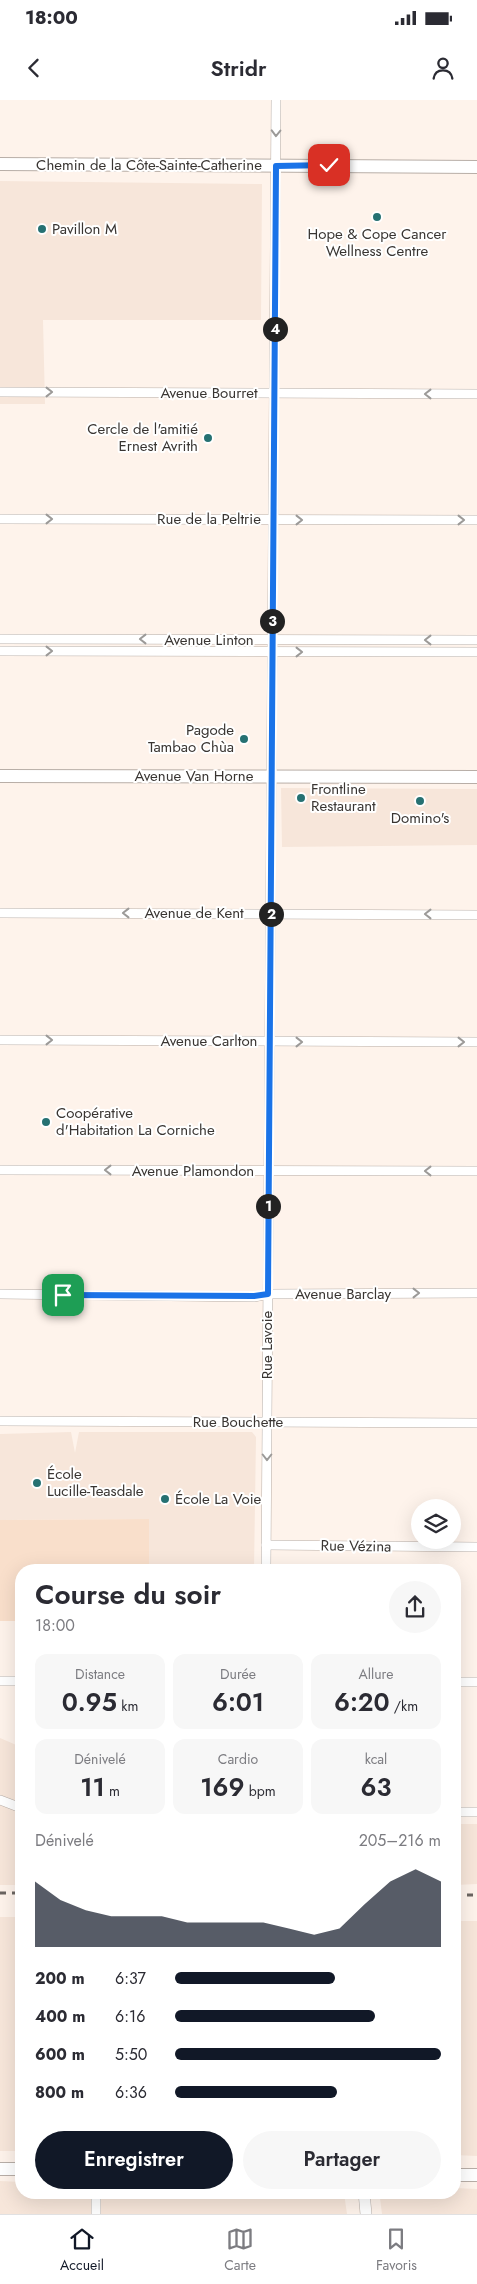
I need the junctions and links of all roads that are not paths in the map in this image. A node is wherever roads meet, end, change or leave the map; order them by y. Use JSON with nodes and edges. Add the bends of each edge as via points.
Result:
{"nodes":[{"id":1,"x":276,"y":100,"type":"edge"},
{"id":2,"x":0,"y":164,"type":"edge"},
{"id":3,"x":276,"y":166,"type":"junction"},
{"id":4,"x":477,"y":167,"type":"edge"},
{"id":5,"x":0,"y":392,"type":"edge"},
{"id":6,"x":274,"y":393,"type":"junction"},
{"id":7,"x":477,"y":394,"type":"edge"},
{"id":8,"x":0,"y":519,"type":"edge"},
{"id":9,"x":274,"y":520,"type":"junction"},
{"id":10,"x":477,"y":520,"type":"edge"},
{"id":11,"x":0,"y":638,"type":"edge"},
{"id":12,"x":272,"y":640,"type":"junction"},
{"id":13,"x":477,"y":640,"type":"edge"},
{"id":14,"x":0,"y":651,"type":"edge"},
{"id":15,"x":272,"y":652,"type":"junction"},
{"id":16,"x":477,"y":652,"type":"edge"},
{"id":17,"x":0,"y":776,"type":"edge"},
{"id":18,"x":272,"y":776,"type":"junction"},
{"id":19,"x":477,"y":777,"type":"edge"},
{"id":20,"x":0,"y":913,"type":"edge"},
{"id":21,"x":271,"y":914,"type":"junction"},
{"id":22,"x":477,"y":915,"type":"edge"},
{"id":23,"x":0,"y":1040,"type":"edge"},
{"id":24,"x":270,"y":1042,"type":"junction"},
{"id":25,"x":477,"y":1042,"type":"edge"},
{"id":26,"x":0,"y":1170,"type":"edge"},
{"id":27,"x":268,"y":1171,"type":"junction"},
{"id":28,"x":477,"y":1171,"type":"edge"},
{"id":29,"x":477,"y":1293,"type":"edge"},
{"id":30,"x":0,"y":1294,"type":"edge"},
{"id":31,"x":268,"y":1294,"type":"junction"},
{"id":32,"x":0,"y":1421,"type":"edge"},
{"id":33,"x":267,"y":1422,"type":"junction"},
{"id":34,"x":477,"y":1423,"type":"edge"},
{"id":35,"x":266,"y":1545,"type":"junction"},
{"id":36,"x":477,"y":1547,"type":"edge"},
{"id":37,"x":266,"y":1564,"type":"edge"},
{"id":38,"x":0,"y":1681,"type":"edge"},
{"id":39,"x":15,"y":1681,"type":"edge"},
{"id":40,"x":461,"y":1682,"type":"edge"},
{"id":41,"x":477,"y":1682,"type":"edge"},
{"id":42,"x":0,"y":1800,"type":"edge"},
{"id":43,"x":15,"y":1806,"type":"edge"},
{"id":44,"x":461,"y":1812,"type":"edge"},
{"id":45,"x":477,"y":1812,"type":"edge"},
{"id":46,"x":0,"y":2169,"type":"edge"},
{"id":47,"x":15,"y":2169,"type":"edge"},
{"id":48,"x":461,"y":2175,"type":"edge"},
{"id":49,"x":477,"y":2175,"type":"edge"},
{"id":50,"x":96,"y":2199,"type":"edge"},
{"id":51,"x":365,"y":2199,"type":"edge"},
{"id":52,"x":96,"y":2214,"type":"edge"},
{"id":53,"x":366,"y":2214,"type":"edge"}],
"edges":[{"from":1,"to":3,"type":"street","name":"Rue Lavoie","one_way":true},
{"from":2,"to":3,"type":"main road","name":"Chemin de la Côte-Sainte-Catherine"},
{"from":3,"to":4,"type":"main road","name":"Chemin de la Côte-Sainte-Catherine"},
{"from":3,"to":6,"type":"street","name":"Rue Lavoie"},
{"from":5,"to":6,"type":"street","name":"Avenue Bourret","one_way":true},
{"from":7,"to":6,"type":"street","name":"Avenue Bourret","one_way":true},
{"from":6,"to":9,"type":"street","name":"Rue Lavoie"},
{"from":8,"to":9,"type":"street","name":"Rue de la Peltrie","one_way":true},
{"from":9,"to":10,"type":"street","name":"Rue de la Peltrie","one_way":true},
{"from":9,"to":12,"type":"street","name":"Rue Lavoie"},
{"from":12,"to":11,"type":"street","name":"Avenue Linton","one_way":true},
{"from":13,"to":12,"type":"street","name":"Avenue Linton","one_way":true},
{"from":12,"to":15,"type":"street","name":"Rue Lavoie"},
{"from":14,"to":15,"type":"street","name":"Avenue Linton","one_way":true},
{"from":15,"to":16,"type":"street","name":"Avenue Linton","one_way":true},
{"from":15,"to":18,"type":"street","name":"Rue Lavoie"},
{"from":17,"to":18,"type":"main road","name":"Avenue Van Horne"},
{"from":18,"to":19,"type":"main road","name":"Avenue Van Horne"},
{"from":18,"to":21,"type":"street","name":"Rue Lavoie"},
{"from":21,"to":20,"type":"street","name":"Avenue de Kent","one_way":true},
{"from":22,"to":21,"type":"street","name":"Avenue de Kent","one_way":true},
{"from":21,"to":24,"type":"street","name":"Rue Lavoie"},
{"from":23,"to":24,"type":"street","name":"Avenue Carlton","one_way":true},
{"from":24,"to":25,"type":"street","name":"Avenue Carlton","one_way":true},
{"from":24,"to":27,"type":"street","name":"Rue Lavoie"},
{"from":27,"to":26,"type":"street","name":"Avenue Plamondon","one_way":true},
{"from":28,"to":27,"type":"street","name":"Avenue Plamondon","one_way":true},
{"from":27,"to":31,"type":"street","name":"Rue Lavoie"},
{"from":31,"to":29,"type":"street","name":"Avenue Barclay","one_way":true},
{"from":30,"to":31,"type":"street","name":"Avenue Barclay"},
{"from":31,"to":33,"type":"street","name":"Rue Lavoie"},
{"from":32,"to":33,"type":"street","name":"Rue Bouchette"},
{"from":33,"to":34,"type":"street","name":"Rue Bouchette"},
{"from":33,"to":35,"type":"street","name":"Rue Lavoie","one_way":true},
{"from":35,"to":36,"type":"street","name":"Rue Vézina"},
{"from":35,"to":37,"type":"street","name":"Rue Lavoie"},
{"from":38,"to":39,"type":"street"},
{"from":40,"to":41,"type":"street"},
{"from":42,"to":43,"type":"street"},
{"from":44,"to":45,"type":"street"},
{"from":46,"to":47,"type":"main road"},
{"from":48,"to":49,"type":"main road"},
{"from":50,"to":52,"type":"street"},
{"from":51,"to":53,"type":"street"}]}
